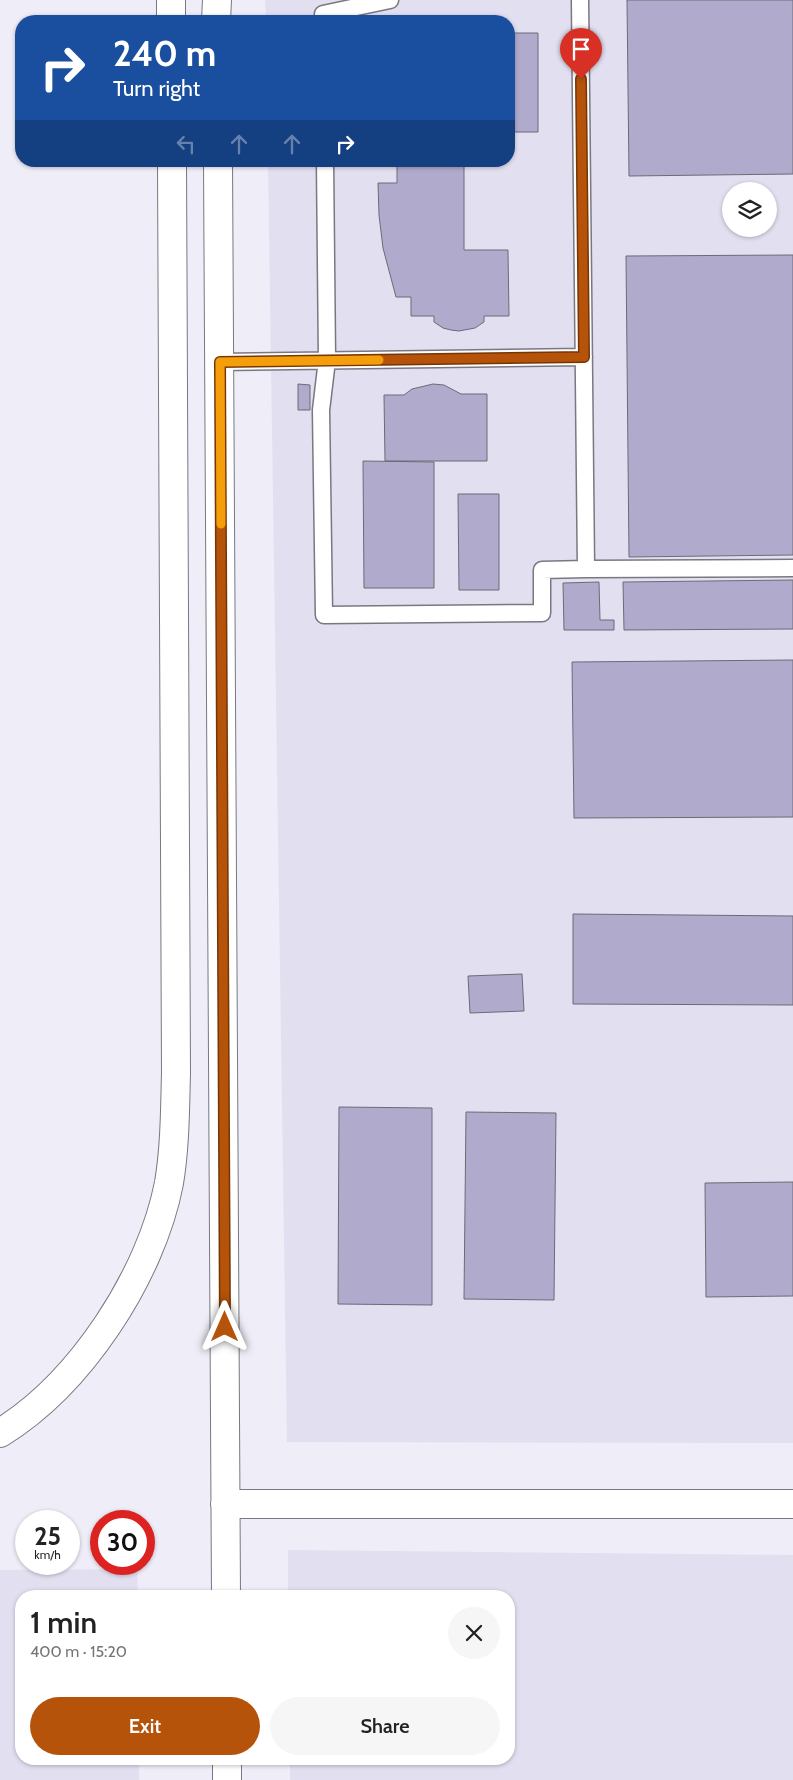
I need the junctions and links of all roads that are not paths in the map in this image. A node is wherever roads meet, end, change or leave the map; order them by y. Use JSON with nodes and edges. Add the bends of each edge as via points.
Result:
{"nodes":[{"id":1,"x":171,"y":0,"type":"edge"},
{"id":2,"x":217,"y":0,"type":"edge"},
{"id":3,"x":390,"y":0,"type":"edge"},
{"id":4,"x":580,"y":0,"type":"edge"},
{"id":5,"x":171,"y":15,"type":"edge"},
{"id":6,"x":216,"y":15,"type":"edge"},
{"id":7,"x":323,"y":15,"type":"edge"},
{"id":8,"x":172,"y":167,"type":"edge"},
{"id":9,"x":218,"y":167,"type":"edge"},
{"id":10,"x":325,"y":167,"type":"edge"},
{"id":11,"x":584,"y":357,"type":"junction"},
{"id":12,"x":327,"y":360,"type":"junction"},
{"id":13,"x":220,"y":362,"type":"junction"},
{"id":14,"x":793,"y":568,"type":"edge"},
{"id":15,"x":586,"y":569,"type":"junction"},
{"id":16,"x":0,"y":1433,"type":"edge"},
{"id":17,"x":226,"y":1504,"type":"junction"},
{"id":18,"x":793,"y":1504,"type":"edge"},
{"id":19,"x":226,"y":1590,"type":"edge"},
{"id":20,"x":227,"y":1765,"type":"edge"},
{"id":21,"x":227,"y":1780,"type":"edge"}],
"edges":[{"from":1,"to":5,"type":"street"},
{"from":2,"to":6,"type":"street"},
{"from":3,"to":7,"type":"lane"},
{"from":4,"to":11,"type":"lane"},
{"from":8,"to":16,"type":"street","via":[[175,1141],[157,1228],[139,1271],[115,1314],[54,1390]]},
{"from":9,"to":13,"type":"street"},
{"from":10,"to":12,"type":"lane"},
{"from":11,"to":12,"type":"lane"},
{"from":11,"to":15,"type":"lane"},
{"from":12,"to":13,"type":"lane"},
{"from":12,"to":15,"type":"lane","via":[[322,410],[324,614],[542,613],[542,570]]},
{"from":13,"to":17,"type":"street"},
{"from":14,"to":15,"type":"lane"},
{"from":17,"to":18,"type":"street"},
{"from":17,"to":19,"type":"street"},
{"from":20,"to":21,"type":"street"}]}
